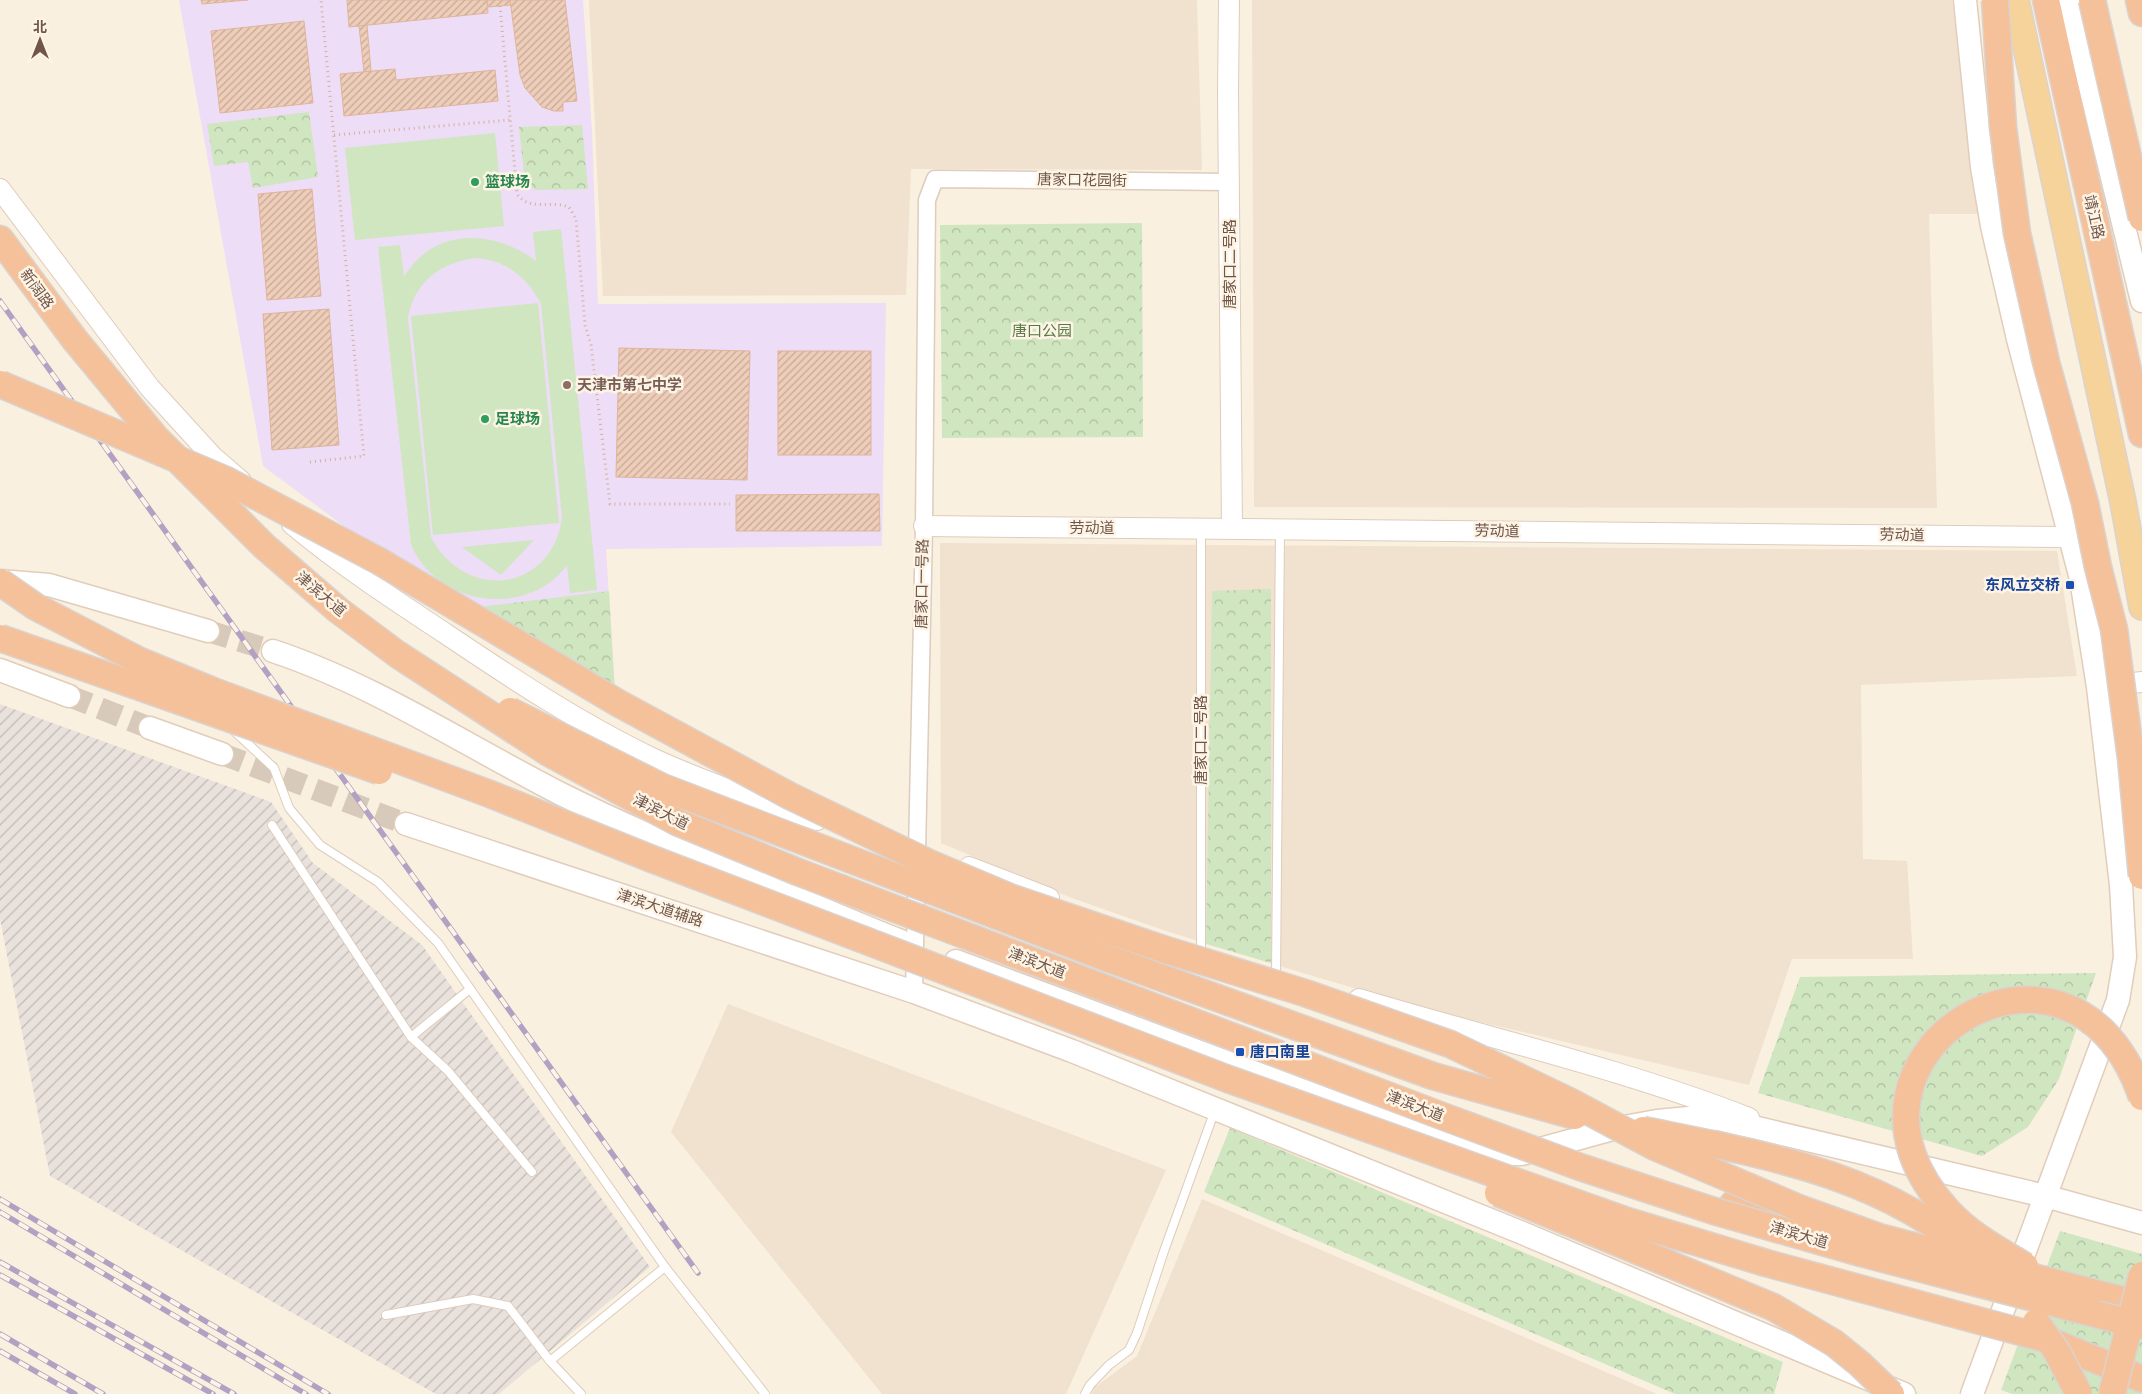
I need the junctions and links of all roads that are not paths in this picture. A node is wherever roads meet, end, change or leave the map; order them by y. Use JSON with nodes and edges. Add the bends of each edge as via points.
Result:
{"nodes":[{"id":1,"x":1229,"y":0,"type":"edge"},
{"id":2,"x":1965,"y":0,"type":"edge"},
{"id":3,"x":1995,"y":0,"type":"edge"},
{"id":4,"x":2016,"y":0,"type":"edge"},
{"id":5,"x":2046,"y":0,"type":"edge"},
{"id":6,"x":2069,"y":0,"type":"edge"},
{"id":7,"x":2092,"y":0,"type":"edge"},
{"id":8,"x":2139,"y":0,"type":"edge"},
{"id":9,"x":2142,"y":13,"type":"edge"},
{"id":10,"x":934,"y":179,"type":"joint"},
{"id":11,"x":1229,"y":182,"type":"junction"},
{"id":12,"x":0,"y":189,"type":"edge"},
{"id":13,"x":2142,"y":218,"type":"edge"},
{"id":14,"x":0,"y":239,"type":"edge"},
{"id":15,"x":2142,"y":301,"type":"edge"},
{"id":16,"x":74,"y":340,"type":"joint"},
{"id":17,"x":0,"y":384,"type":"edge"},
{"id":18,"x":2142,"y":434,"type":"edge"},
{"id":19,"x":924,"y":526,"type":"junction"},
{"id":20,"x":1201,"y":528,"type":"junction"},
{"id":21,"x":1232,"y":528,"type":"junction"},
{"id":22,"x":1280,"y":529,"type":"junction"},
{"id":23,"x":2071,"y":537,"type":"junction"},
{"id":24,"x":0,"y":582,"type":"edge"},
{"id":25,"x":2142,"y":607,"type":"edge"},
{"id":26,"x":208,"y":631,"type":"tunnel mouth"},
{"id":27,"x":0,"y":633,"type":"edge"},
{"id":28,"x":0,"y":638,"type":"edge"},
{"id":29,"x":273,"y":651,"type":"tunnel mouth"},
{"id":30,"x":0,"y":670,"type":"edge"},
{"id":31,"x":435,"y":677,"type":"junction"},
{"id":32,"x":2142,"y":682,"type":"edge"},
{"id":33,"x":2098,"y":687,"type":"junction"},
{"id":34,"x":69,"y":696,"type":"tunnel mouth"},
{"id":35,"x":150,"y":728,"type":"tunnel mouth"},
{"id":36,"x":222,"y":754,"type":"tunnel mouth"},
{"id":37,"x":406,"y":824,"type":"tunnel mouth"},
{"id":38,"x":272,"y":825,"type":"dead end"},
{"id":39,"x":650,"y":848,"type":"junction"},
{"id":40,"x":917,"y":851,"type":"junction"},
{"id":41,"x":2142,"y":876,"type":"edge"},
{"id":42,"x":915,"y":946,"type":"junction"},
{"id":43,"x":1200,"y":952,"type":"junction"},
{"id":44,"x":1276,"y":974,"type":"junction"},
{"id":45,"x":470,"y":990,"type":"junction"},
{"id":46,"x":914,"y":992,"type":"junction"},
{"id":47,"x":411,"y":1037,"type":"junction"},
{"id":48,"x":1228,"y":1079,"type":"junction"},
{"id":49,"x":2142,"y":1097,"type":"edge"},
{"id":50,"x":1216,"y":1109,"type":"junction"},
{"id":51,"x":1803,"y":1139,"type":"junction"},
{"id":52,"x":1580,"y":1167,"type":"junction"},
{"id":53,"x":532,"y":1172,"type":"dead end"},
{"id":54,"x":2045,"y":1196,"type":"junction"},
{"id":55,"x":2142,"y":1223,"type":"edge"},
{"id":56,"x":1879,"y":1237,"type":"junction"},
{"id":57,"x":666,"y":1267,"type":"junction"},
{"id":58,"x":2142,"y":1275,"type":"edge"},
{"id":59,"x":2091,"y":1292,"type":"junction"},
{"id":60,"x":2142,"y":1306,"type":"edge"},
{"id":61,"x":386,"y":1314,"type":"dead end"},
{"id":62,"x":2142,"y":1326,"type":"edge"},
{"id":63,"x":2042,"y":1338,"type":"junction"},
{"id":64,"x":2142,"y":1345,"type":"edge"},
{"id":65,"x":550,"y":1361,"type":"junction"},
{"id":66,"x":1825,"y":1362,"type":"junction"},
{"id":67,"x":2142,"y":1363,"type":"edge"},
{"id":68,"x":2142,"y":1379,"type":"edge"},
{"id":69,"x":1975,"y":1389,"type":"edge"},
{"id":70,"x":581,"y":1394,"type":"edge"},
{"id":71,"x":765,"y":1394,"type":"edge"},
{"id":72,"x":1085,"y":1394,"type":"edge"},
{"id":73,"x":1858,"y":1394,"type":"edge"},
{"id":74,"x":1891,"y":1394,"type":"edge"},
{"id":75,"x":1904,"y":1394,"type":"edge"},
{"id":76,"x":2079,"y":1394,"type":"edge"},
{"id":77,"x":2112,"y":1394,"type":"edge"},
{"id":78,"x":2128,"y":1394,"type":"edge"}],
"edges":[{"from":1,"to":11,"type":"street","name":"唐家口二号路"},
{"from":2,"to":23,"type":"main road","via":[[1982,167],[1992,226],[2018,339]]},
{"from":3,"to":41,"type":"highway","bridge":true,"via":[[2003,127],[2017,232],[2046,362],[2085,503],[2114,629]]},
{"from":4,"to":25,"type":"main road","via":[[2123,502]]},
{"from":5,"to":18,"type":"highway","name":"靖江路"},
{"from":6,"to":15,"type":"main road"},
{"from":7,"to":13,"type":"highway","bridge":true},
{"from":8,"to":9,"type":"highway"},
{"from":10,"to":11,"type":"street","name":"唐家口花园街"},
{"from":10,"to":19,"type":"street","name":"唐家口一号路","via":[[927,200]]},
{"from":11,"to":21,"type":"street","name":"唐家口二号路"},
{"from":12,"to":40,"type":"street","via":[[150,388],[212,456],[328,553],[505,674],[582,722],[654,759],[734,792]]},
{"from":14,"to":16,"type":"highway","name":"新阔路"},
{"from":16,"to":31,"type":"highway","name":"津滨大道","bridge":true,"via":[[156,438],[264,546],[338,610],[397,654]]},
{"from":17,"to":56,"type":"highway","bridge":true,"via":[[235,485],[379,561],[626,708],[790,796],[929,863],[1012,898],[1305,993],[1450,1044],[1571,1102],[1655,1148],[1801,1210]]},
{"from":19,"to":20,"type":"street","name":"劳动道"},
{"from":19,"to":40,"type":"street","name":"唐家口一号路"},
{"from":20,"to":21,"type":"street","name":"劳动道"},
{"from":20,"to":43,"type":"lane","name":"唐家口二号路"},
{"from":21,"to":22,"type":"street","name":"劳动道"},
{"from":22,"to":23,"type":"street","name":"劳动道"},
{"from":22,"to":44,"type":"lane"},
{"from":23,"to":33,"type":"main road"},
{"from":24,"to":26,"type":"main road","via":[[49,585]]},
{"from":24,"to":39,"type":"highway","bridge":true,"via":[[36,607],[140,662],[490,794]]},
{"from":27,"to":45,"type":"lane","via":[[225,722],[274,768],[289,808],[320,845],[378,882],[438,943]]},
{"from":28,"to":39,"type":"highway","bridge":true,"via":[[436,791]]},
{"from":29,"to":39,"type":"main road","name":"津滨大道","via":[[317,665],[383,697]]},
{"from":30,"to":34,"type":"main road"},
{"from":31,"to":52,"type":"highway","name":"津滨大道","bridge":true,"via":[[549,753],[677,822],[807,876]]},
{"from":31,"to":76,"type":"highway","bridge":true,"via":[[671,790],[1207,996],[1472,1088],[1544,1109],[1778,1158],[1869,1190],[1934,1225],[2003,1283],[2042,1330]]},
{"from":32,"to":33,"type":"street"},
{"from":33,"to":54,"type":"main road","via":[[2121,885],[2125,958],[2118,1000]]},
{"from":35,"to":36,"type":"main road"},
{"from":37,"to":46,"type":"main road","name":"津滨大道辅路"},
{"from":38,"to":47,"type":"lane"},
{"from":39,"to":42,"type":"main road"},
{"from":39,"to":48,"type":"highway","name":"津滨大道","bridge":true},
{"from":40,"to":42,"type":"street","name":"唐家口一号路"},
{"from":40,"to":43,"type":"street","via":[[974,868],[1091,915]]},
{"from":42,"to":46,"type":"street","name":"唐家口一号路"},
{"from":42,"to":51,"type":"main road","via":[[1390,1123],[1474,1150],[1522,1154],[1613,1129],[1689,1118],[1719,1119]]},
{"from":43,"to":44,"type":"street"},
{"from":44,"to":51,"type":"street","via":[[1700,1099]]},
{"from":45,"to":47,"type":"lane"},
{"from":45,"to":57,"type":"lane"},
{"from":46,"to":50,"type":"main road","name":"津滨大道辅路"},
{"from":47,"to":53,"type":"lane","via":[[448,1071]]},
{"from":48,"to":63,"type":"highway","name":"津滨大道","bridge":true,"via":[[1627,1221],[1766,1263]]},
{"from":48,"to":74,"type":"highway","bridge":true,"via":[[1358,1140],[1470,1181],[1773,1307],[1834,1343]]},
{"from":49,"to":59,"type":"highway","bridge":true,"via":[[2134,1072],[2099,1028],[2078,1011],[2032,999],[2008,1000],[1963,1017],[1930,1047],[1910,1087],[1907,1130],[1912,1151],[1926,1183],[1949,1212],[1978,1238],[2028,1268]]},
{"from":50,"to":66,"type":"main road","name":"津滨大道辅路","via":[[1529,1236]]},
{"from":50,"to":72,"type":"lane","via":[[1137,1333],[1129,1350],[1109,1365]]},
{"from":51,"to":54,"type":"main road"},
{"from":52,"to":56,"type":"highway"},
{"from":52,"to":62,"type":"highway","name":"津滨大道","bridge":true,"via":[[1723,1214]]},
{"from":54,"to":55,"type":"main road"},
{"from":54,"to":69,"type":"main road"},
{"from":56,"to":59,"type":"highway","bridge":true},
{"from":57,"to":65,"type":"lane"},
{"from":57,"to":71,"type":"lane"},
{"from":58,"to":77,"type":"highway","bridge":true},
{"from":59,"to":60,"type":"highway"},
{"from":61,"to":65,"type":"lane","via":[[473,1299],[508,1306]]},
{"from":63,"to":67,"type":"highway","name":"津滨大道","bridge":true},
{"from":63,"to":68,"type":"highway","bridge":true},
{"from":64,"to":78,"type":"highway"},
{"from":65,"to":70,"type":"lane"},
{"from":66,"to":73,"type":"main road"},
{"from":66,"to":75,"type":"main road","name":"津滨大道辅路"}]}
